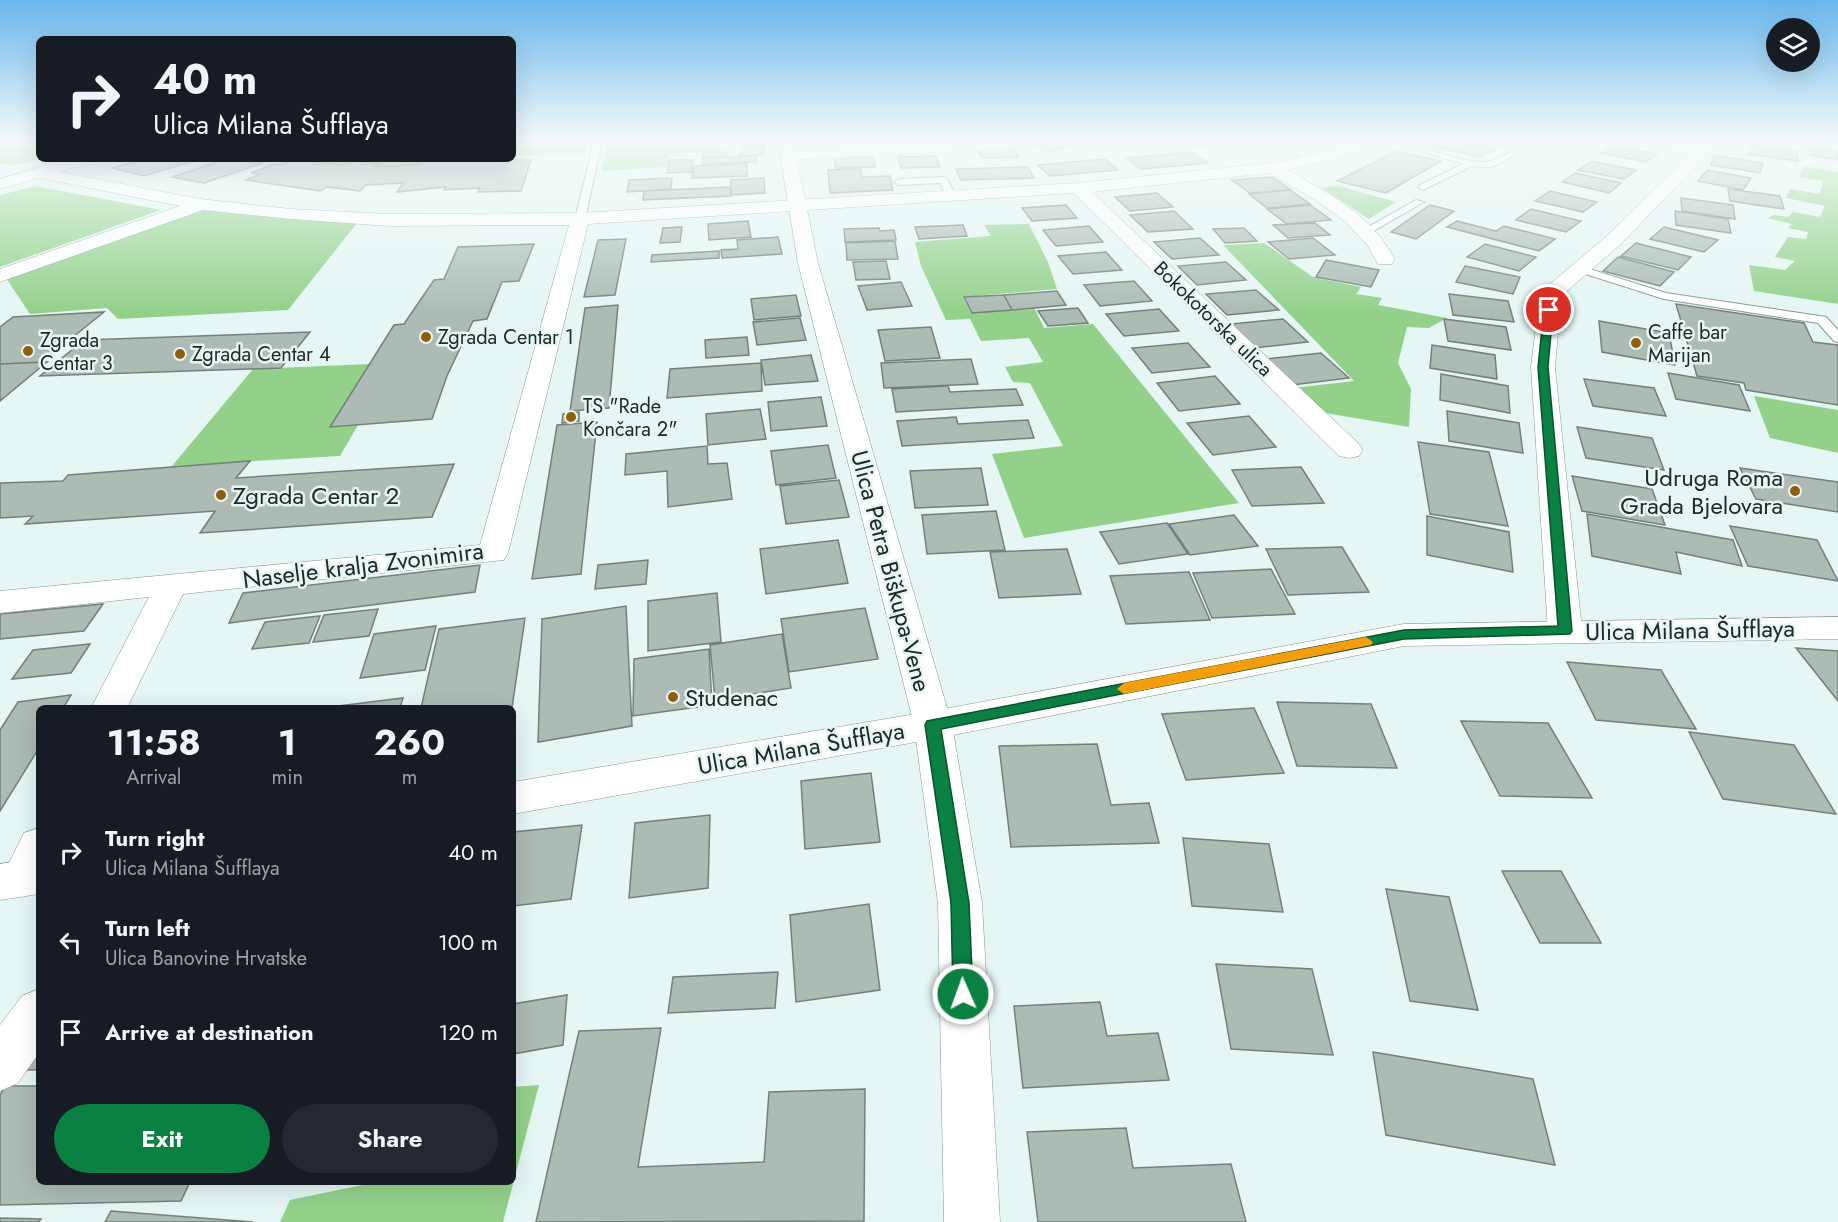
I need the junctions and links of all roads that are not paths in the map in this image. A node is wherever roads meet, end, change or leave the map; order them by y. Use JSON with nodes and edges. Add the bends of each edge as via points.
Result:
{"nodes":[{"id":1,"x":169,"y":198,"type":"edge"},
{"id":2,"x":585,"y":198,"type":"edge"},
{"id":3,"x":798,"y":198,"type":"edge"},
{"id":4,"x":934,"y":198,"type":"edge"},
{"id":5,"x":1088,"y":198,"type":"edge"},
{"id":6,"x":1322,"y":198,"type":"edge"},
{"id":7,"x":1656,"y":198,"type":"edge"},
{"id":8,"x":1419,"y":202,"type":"dead end"},
{"id":9,"x":200,"y":204,"type":"junction"},
{"id":10,"x":800,"y":206,"type":"junction"},
{"id":11,"x":580,"y":219,"type":"junction"},
{"id":12,"x":1366,"y":231,"type":"junction"},
{"id":13,"x":1385,"y":260,"type":"dead end"},
{"id":14,"x":1580,"y":269,"type":"junction"},
{"id":15,"x":0,"y":276,"type":"edge"},
{"id":16,"x":1838,"y":338,"type":"edge"},
{"id":17,"x":1349,"y":450,"type":"dead end"},
{"id":18,"x":171,"y":586,"type":"junction"},
{"id":19,"x":0,"y":602,"type":"edge"},
{"id":20,"x":1838,"y":628,"type":"edge"},
{"id":21,"x":1565,"y":631,"type":"junction"},
{"id":22,"x":111,"y":705,"type":"edge"},
{"id":23,"x":933,"y":725,"type":"junction"},
{"id":24,"x":516,"y":797,"type":"edge"},
{"id":25,"x":36,"y":1016,"type":"edge"},
{"id":26,"x":0,"y":1066,"type":"edge"},
{"id":27,"x":972,"y":1222,"type":"edge"}],
"edges":[{"from":1,"to":9,"type":"street"},
{"from":2,"to":11,"type":"lane"},
{"from":3,"to":10,"type":"street","name":"Ulica Petra Biškupa-Vene"},
{"from":4,"to":10,"type":"street"},
{"from":5,"to":17,"type":"street","name":"Bokokotorska ulica"},
{"from":6,"to":12,"type":"street"},
{"from":7,"to":14,"type":"street"},
{"from":8,"to":12,"type":"lane"},
{"from":9,"to":11,"type":"street","via":[[389,220]]},
{"from":9,"to":15,"type":"street"},
{"from":10,"to":11,"type":"street"},
{"from":10,"to":23,"type":"street","name":"Ulica Petra Biškupa-Vene","via":[[808,262]]},
{"from":11,"to":18,"type":"street","name":"Naselje kralja Zvonimira","via":[[494,553]]},
{"from":12,"to":13,"type":"street","via":[[1381,248]]},
{"from":14,"to":16,"type":"lane","via":[[1664,296],[1822,320]]},
{"from":14,"to":21,"type":"street","via":[[1557,288],[1549,310],[1543,367]]},
{"from":18,"to":19,"type":"street","name":"Naselje kralja Zvonimira"},
{"from":18,"to":22,"type":"street"},
{"from":20,"to":21,"type":"street","name":"Ulica Milana Šufflaya"},
{"from":21,"to":23,"type":"street","name":"Ulica Milana Šufflaya","via":[[1404,635]]},
{"from":23,"to":24,"type":"street","name":"Ulica Milana Šufflaya"},
{"from":23,"to":27,"type":"street","name":"Ulica Petra Biškupa-Vene","via":[[960,903]]},
{"from":25,"to":26,"type":"street"}]}
